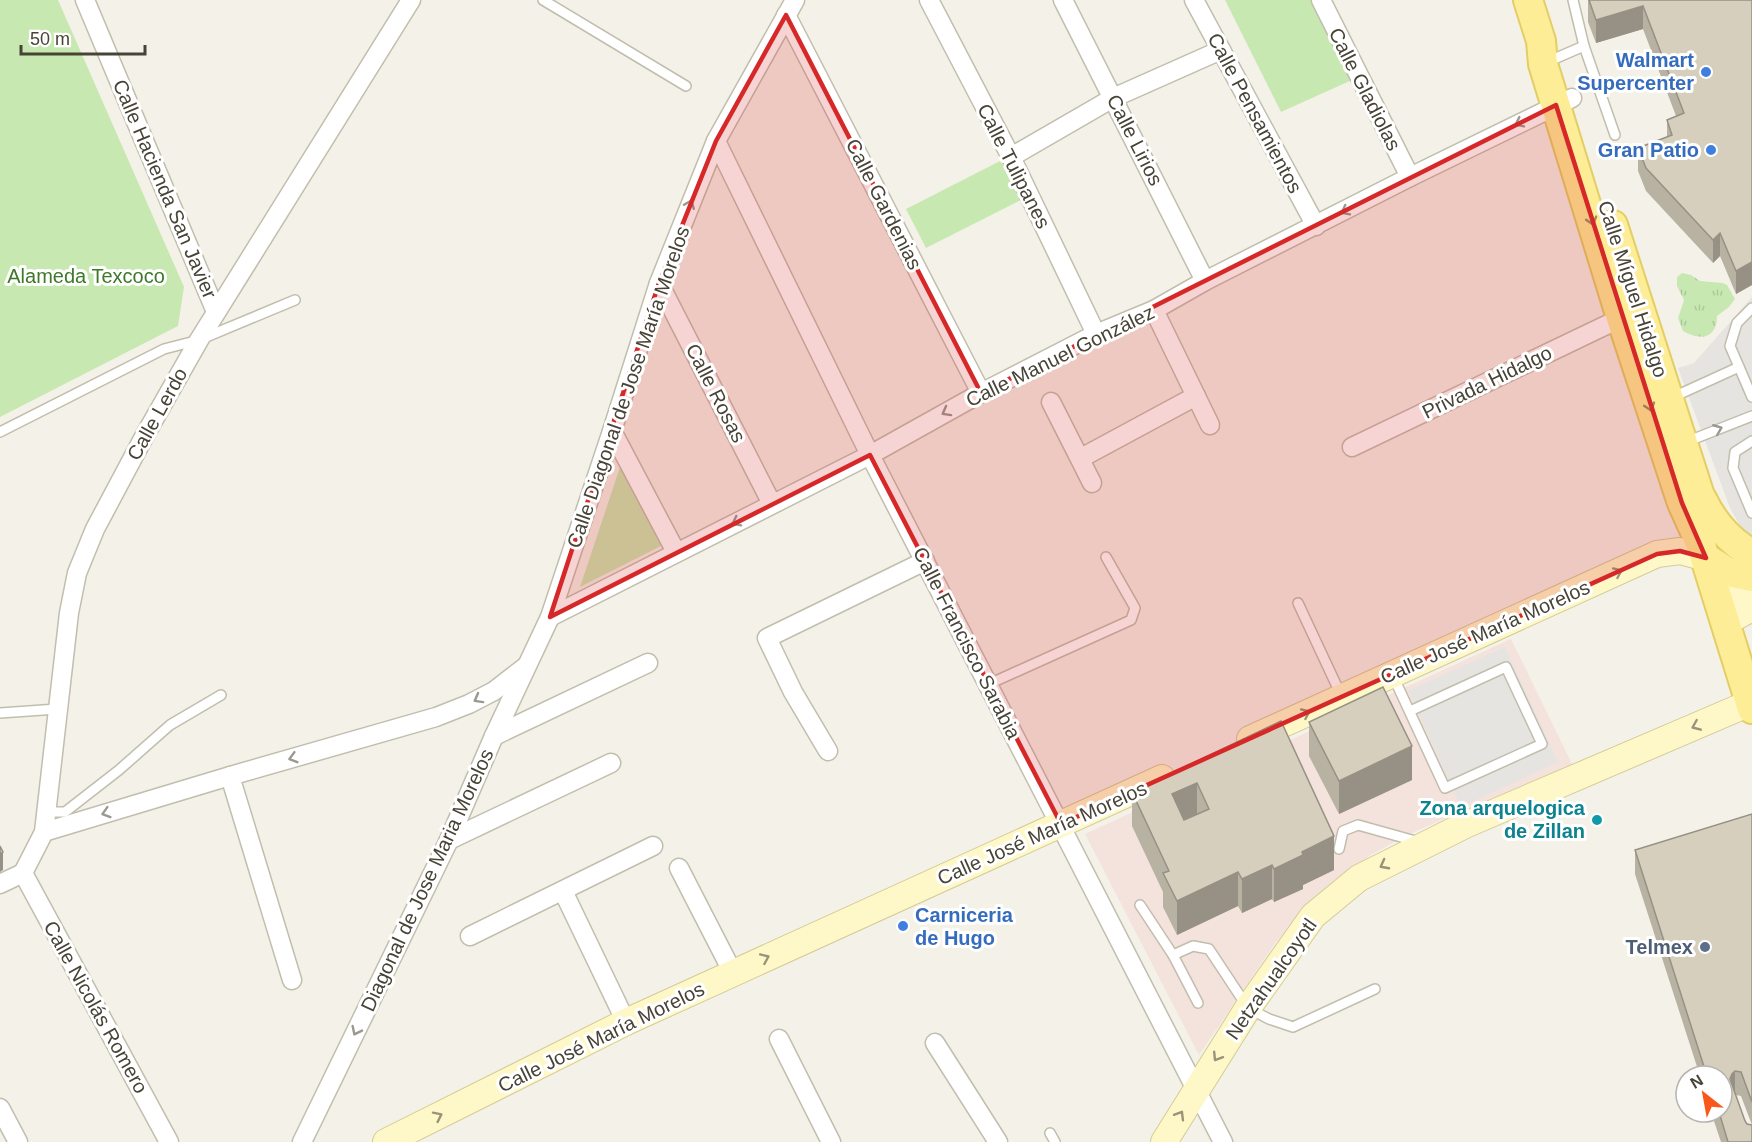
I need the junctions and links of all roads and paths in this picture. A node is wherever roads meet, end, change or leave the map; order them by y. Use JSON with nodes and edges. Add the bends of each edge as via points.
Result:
{"nodes":[{"id":1,"x":85,"y":0,"type":"edge"},
{"id":2,"x":411,"y":0,"type":"edge"},
{"id":3,"x":543,"y":0,"type":"edge"},
{"id":4,"x":929,"y":0,"type":"edge"},
{"id":5,"x":1063,"y":0,"type":"edge"},
{"id":6,"x":1194,"y":0,"type":"edge"},
{"id":7,"x":1321,"y":0,"type":"edge"},
{"id":8,"x":1528,"y":0,"type":"edge"},
{"id":9,"x":1573,"y":0,"type":"edge"},
{"id":10,"x":791,"y":7,"type":"edge"},
{"id":11,"x":1584,"y":46,"type":"junction"},
{"id":12,"x":1221,"y":50,"type":"junction"},
{"id":13,"x":1546,"y":54,"type":"junction"},
{"id":14,"x":686,"y":86,"type":"dead end"},
{"id":15,"x":1113,"y":98,"type":"junction"},
{"id":16,"x":1564,"y":101,"type":"junction"},
{"id":17,"x":1615,"y":135,"type":"dead end"},
{"id":18,"x":716,"y":141,"type":"junction"},
{"id":19,"x":1011,"y":157,"type":"junction"},
{"id":20,"x":1410,"y":177,"type":"junction"},
{"id":21,"x":1316,"y":226,"type":"junction"},
{"id":22,"x":1205,"y":281,"type":"junction"},
{"id":23,"x":659,"y":283,"type":"junction"},
{"id":24,"x":295,"y":300,"type":"dead end"},
{"id":25,"x":1752,"y":308,"type":"edge"},
{"id":26,"x":1155,"y":310,"type":"junction"},
{"id":27,"x":216,"y":312,"type":"junction"},
{"id":28,"x":1621,"y":318,"type":"junction"},
{"id":29,"x":1096,"y":334,"type":"junction"},
{"id":30,"x":199,"y":340,"type":"junction"},
{"id":31,"x":1739,"y":367,"type":"junction"},
{"id":32,"x":981,"y":393,"type":"junction"},
{"id":33,"x":1196,"y":396,"type":"junction"},
{"id":34,"x":1752,"y":397,"type":"edge"},
{"id":35,"x":1669,"y":399,"type":"junction"},
{"id":36,"x":1051,"y":402,"type":"dead end"},
{"id":37,"x":1752,"y":416,"type":"edge"},
{"id":38,"x":1210,"y":424,"type":"dead end"},
{"id":39,"x":612,"y":431,"type":"junction"},
{"id":40,"x":0,"y":432,"type":"edge"},
{"id":41,"x":1752,"y":441,"type":"edge"},
{"id":42,"x":1684,"y":442,"type":"junction"},
{"id":43,"x":1352,"y":447,"type":"dead end"},
{"id":44,"x":870,"y":455,"type":"junction"},
{"id":45,"x":1080,"y":458,"type":"junction"},
{"id":46,"x":1092,"y":483,"type":"dead end"},
{"id":47,"x":1700,"y":496,"type":"junction"},
{"id":48,"x":772,"y":504,"type":"junction"},
{"id":49,"x":1752,"y":513,"type":"edge"},
{"id":50,"x":676,"y":552,"type":"junction"},
{"id":51,"x":1703,"y":552,"type":"junction"},
{"id":52,"x":1752,"y":554,"type":"edge"},
{"id":53,"x":1106,"y":557,"type":"dead end"},
{"id":54,"x":925,"y":561,"type":"junction"},
{"id":55,"x":1752,"y":577,"type":"edge"},
{"id":56,"x":1752,"y":586,"type":"edge"},
{"id":57,"x":1298,"y":603,"type":"dead end"},
{"id":58,"x":1752,"y":608,"type":"edge"},
{"id":59,"x":1722,"y":611,"type":"junction"},
{"id":60,"x":550,"y":617,"type":"junction"},
{"id":61,"x":648,"y":663,"type":"dead end"},
{"id":62,"x":526,"y":666,"type":"junction"},
{"id":63,"x":1392,"y":674,"type":"junction"},
{"id":64,"x":988,"y":684,"type":"junction"},
{"id":65,"x":221,"y":695,"type":"dead end"},
{"id":66,"x":1342,"y":697,"type":"junction"},
{"id":67,"x":1751,"y":706,"type":"edge"},
{"id":68,"x":57,"y":709,"type":"junction"},
{"id":69,"x":1410,"y":711,"type":"junction"},
{"id":70,"x":0,"y":713,"type":"edge"},
{"id":71,"x":494,"y":736,"type":"junction"},
{"id":72,"x":1234,"y":746,"type":"edge"},
{"id":73,"x":828,"y":752,"type":"dead end"},
{"id":74,"x":611,"y":763,"type":"dead end"},
{"id":75,"x":1180,"y":771,"type":"edge"},
{"id":76,"x":230,"y":776,"type":"junction"},
{"id":77,"x":46,"y":812,"type":"junction"},
{"id":78,"x":1061,"y":825,"type":"junction"},
{"id":79,"x":44,"y":832,"type":"junction"},
{"id":80,"x":449,"y":840,"type":"junction"},
{"id":81,"x":1427,"y":844,"type":"junction"},
{"id":82,"x":653,"y":846,"type":"dead end"},
{"id":83,"x":1339,"y":849,"type":"dead end"},
{"id":84,"x":679,"y":868,"type":"dead end"},
{"id":85,"x":23,"y":873,"type":"junction"},
{"id":86,"x":0,"y":884,"type":"edge"},
{"id":87,"x":563,"y":891,"type":"junction"},
{"id":88,"x":1140,"y":905,"type":"dead end"},
{"id":89,"x":470,"y":936,"type":"dead end"},
{"id":90,"x":1173,"y":955,"type":"junction"},
{"id":91,"x":733,"y":973,"type":"junction"},
{"id":92,"x":292,"y":980,"type":"dead end"},
{"id":93,"x":1375,"y":989,"type":"dead end"},
{"id":94,"x":1198,"y":1003,"type":"dead end"},
{"id":95,"x":1248,"y":1008,"type":"junction"},
{"id":96,"x":626,"y":1022,"type":"junction"},
{"id":97,"x":779,"y":1039,"type":"dead end"},
{"id":98,"x":935,"y":1042,"type":"dead end"},
{"id":99,"x":1197,"y":1088,"type":"junction"},
{"id":100,"x":0,"y":1108,"type":"edge"},
{"id":101,"x":992,"y":1140,"type":"edge"},
{"id":102,"x":18,"y":1142,"type":"edge"},
{"id":103,"x":169,"y":1142,"type":"edge"},
{"id":104,"x":303,"y":1142,"type":"edge"},
{"id":105,"x":386,"y":1142,"type":"edge"},
{"id":106,"x":831,"y":1142,"type":"edge"},
{"id":107,"x":1164,"y":1142,"type":"edge"},
{"id":108,"x":1223,"y":1142,"type":"edge"}],
"edges":[{"from":1,"to":27,"type":"street","name":"Calle Hacienda San Javier"},
{"from":2,"to":27,"type":"street","name":"Calle Lerdo"},
{"from":3,"to":14,"type":"lane"},
{"from":4,"to":19,"type":"street","name":"Calle Tulipanes"},
{"from":5,"to":15,"type":"street","name":"Calle Lirios"},
{"from":6,"to":12,"type":"street","name":"Calle Pensamientos"},
{"from":7,"to":20,"type":"street","name":"Calle Gladiolas"},
{"from":8,"to":13,"type":"main road","name":"Calle Míguel Hidalgo"},
{"from":9,"to":11,"type":"lane"},
{"from":10,"to":18,"type":"street","name":"Calle Diagonal de Jose María Morelos"},
{"from":10,"to":32,"type":"street","name":"Calle Gardenias"},
{"from":11,"to":13,"type":"lane"},
{"from":11,"to":17,"type":"lane"},
{"from":12,"to":15,"type":"street"},
{"from":12,"to":21,"type":"street","name":"Calle Pensamientos"},
{"from":13,"to":16,"type":"main road","name":"Calle Míguel Hidalgo"},
{"from":15,"to":19,"type":"street"},
{"from":15,"to":22,"type":"street","name":"Calle Lirios"},
{"from":16,"to":20,"type":"street","name":"Calle Manuel González","one_way":true},
{"from":16,"to":28,"type":"main road","name":"Calle Míguel Hidalgo","one_way":true},
{"from":16,"to":35,"type":"main road","name":"Calle Míguel Hidalgo"},
{"from":23,"to":18,"type":"street","name":"Calle Diagonal de Jose María Morelos","one_way":true},
{"from":18,"to":44,"type":"street","name":"Calle Francisco Sarabia"},
{"from":19,"to":29,"type":"street","name":"Calle Tulipanes"},
{"from":20,"to":21,"type":"street","name":"Calle Manuel González","one_way":true},
{"from":21,"to":22,"type":"street","name":"Calle Manuel González"},
{"from":22,"to":26,"type":"street","name":"Calle Manuel González"},
{"from":23,"to":39,"type":"street","name":"Calle Diagonal de Jose María Morelos"},
{"from":23,"to":48,"type":"street","name":"Calle Rosas"},
{"from":24,"to":30,"type":"lane"},
{"from":25,"to":31,"type":"lane","via":[[1737,323],[1730,346]]},
{"from":26,"to":29,"type":"street","name":"Calle Manuel González"},
{"from":26,"to":33,"type":"street"},
{"from":27,"to":30,"type":"street","name":"Calle Lerdo"},
{"from":28,"to":43,"type":"street","name":"Privada Hidalgo"},
{"from":28,"to":51,"type":"main road","name":"Calle Míguel Hidalgo","one_way":true,"via":[[1682,503]]},
{"from":29,"to":32,"type":"street","name":"Calle Manuel González"},
{"from":30,"to":40,"type":"lane","via":[[164,349]]},
{"from":30,"to":68,"type":"street","name":"Calle Lerdo","via":[[95,529],[77,573]]},
{"from":31,"to":34,"type":"lane"},
{"from":31,"to":35,"type":"lane"},
{"from":32,"to":44,"type":"street","name":"Calle Manuel González","one_way":true},
{"from":33,"to":38,"type":"street"},
{"from":33,"to":45,"type":"street"},
{"from":35,"to":42,"type":"main road","name":"Calle Míguel Hidalgo"},
{"from":36,"to":45,"type":"street"},
{"from":42,"to":37,"type":"lane","one_way":true},
{"from":39,"to":50,"type":"street"},
{"from":39,"to":60,"type":"street","name":"Calle Diagonal de Jose María Morelos"},
{"from":41,"to":49,"type":"lane","via":[[1735,452],[1733,468]]},
{"from":42,"to":47,"type":"main road","name":"Calle Míguel Hidalgo"},
{"from":44,"to":48,"type":"street","name":"Calle Manuel González"},
{"from":44,"to":54,"type":"street","name":"Calle Francisco Sarabia"},
{"from":45,"to":46,"type":"street"},
{"from":47,"to":51,"type":"main road","name":"Calle Míguel Hidalgo"},
{"from":47,"to":52,"type":"main road","via":[[1713,520]]},
{"from":48,"to":50,"type":"street","name":"Calle Manuel González","one_way":true},
{"from":50,"to":60,"type":"street","name":"Calle Manuel González"},
{"from":51,"to":55,"type":"main road","via":[[1728,572]]},
{"from":51,"to":59,"type":"main road","name":"Calle Míguel Hidalgo"},
{"from":63,"to":51,"type":"street","name":"Calle José María Morelos","one_way":true,"via":[[1657,554]]},
{"from":53,"to":64,"type":"lane","via":[[1135,608],[1131,620]]},
{"from":54,"to":64,"type":"street","name":"Calle Francisco Sarabia"},
{"from":54,"to":73,"type":"street","via":[[767,638]]},
{"from":56,"to":59,"type":"street"},
{"from":57,"to":66,"type":"lane"},
{"from":58,"to":59,"type":"street"},
{"from":59,"to":67,"type":"main road","name":"Calle Míguel Hidalgo"},
{"from":60,"to":62,"type":"street","name":"Diagonal de Jose Maria Morelos"},
{"from":61,"to":71,"type":"street"},
{"from":62,"to":71,"type":"street","name":"Diagonal de Jose Maria Morelos"},
{"from":62,"to":76,"type":"street","one_way":true,"via":[[494,691],[436,717]]},
{"from":63,"to":66,"type":"street","name":"Calle José María Morelos"},
{"from":63,"to":69,"type":"lane"},
{"from":64,"to":78,"type":"street","name":"Calle Francisco Sarabia"},
{"from":65,"to":77,"type":"lane","via":[[170,725],[65,812]]},
{"from":72,"to":66,"type":"street","name":"Calle José María Morelos","one_way":true},
{"from":67,"to":81,"type":"street","name":"Netzahualcoyotl","one_way":true},
{"from":68,"to":70,"type":"lane"},
{"from":68,"to":77,"type":"street","name":"Calle Lerdo"},
{"from":69,"to":69,"type":"lane","via":[[1445,788],[1542,744],[1506,667]]},
{"from":71,"to":80,"type":"street","name":"Diagonal de Jose Maria Morelos"},
{"from":74,"to":80,"type":"street"},
{"from":75,"to":78,"type":"street","name":"Calle José María Morelos"},
{"from":76,"to":79,"type":"street","one_way":true},
{"from":76,"to":92,"type":"street"},
{"from":77,"to":79,"type":"street","name":"Calle Lerdo"},
{"from":91,"to":78,"type":"street","name":"Calle José María Morelos","one_way":true},
{"from":78,"to":99,"type":"street","name":"Calle Francisco Sarabia"},
{"from":79,"to":85,"type":"street","name":"Calle Lerdo"},
{"from":80,"to":104,"type":"street","name":"Diagonal de Jose Maria Morelos","one_way":true},
{"from":81,"to":83,"type":"lane","via":[[1358,825],[1343,831]]},
{"from":81,"to":95,"type":"street","name":"Netzahualcoyotl","one_way":true,"via":[[1359,878],[1313,916]]},
{"from":82,"to":87,"type":"street"},
{"from":84,"to":91,"type":"street"},
{"from":85,"to":86,"type":"street"},
{"from":85,"to":103,"type":"street","name":"Calle Nicolás Romero"},
{"from":87,"to":89,"type":"street"},
{"from":87,"to":96,"type":"street"},
{"from":88,"to":90,"type":"lane"},
{"from":90,"to":94,"type":"lane"},
{"from":90,"to":95,"type":"lane","via":[[1193,946],[1209,949]]},
{"from":91,"to":96,"type":"street","name":"Calle José María Morelos"},
{"from":93,"to":95,"type":"lane","via":[[1293,1027]]},
{"from":95,"to":99,"type":"street","name":"Netzahualcoyotl","one_way":true},
{"from":105,"to":96,"type":"street","name":"Calle José María Morelos","one_way":true},
{"from":97,"to":106,"type":"street"},
{"from":98,"to":101,"type":"street"},
{"from":107,"to":99,"type":"street","name":"Netzahualcoyotl","one_way":true},
{"from":99,"to":108,"type":"street","name":"Calle Francisco Sarabia"},
{"from":100,"to":102,"type":"street"}]}
